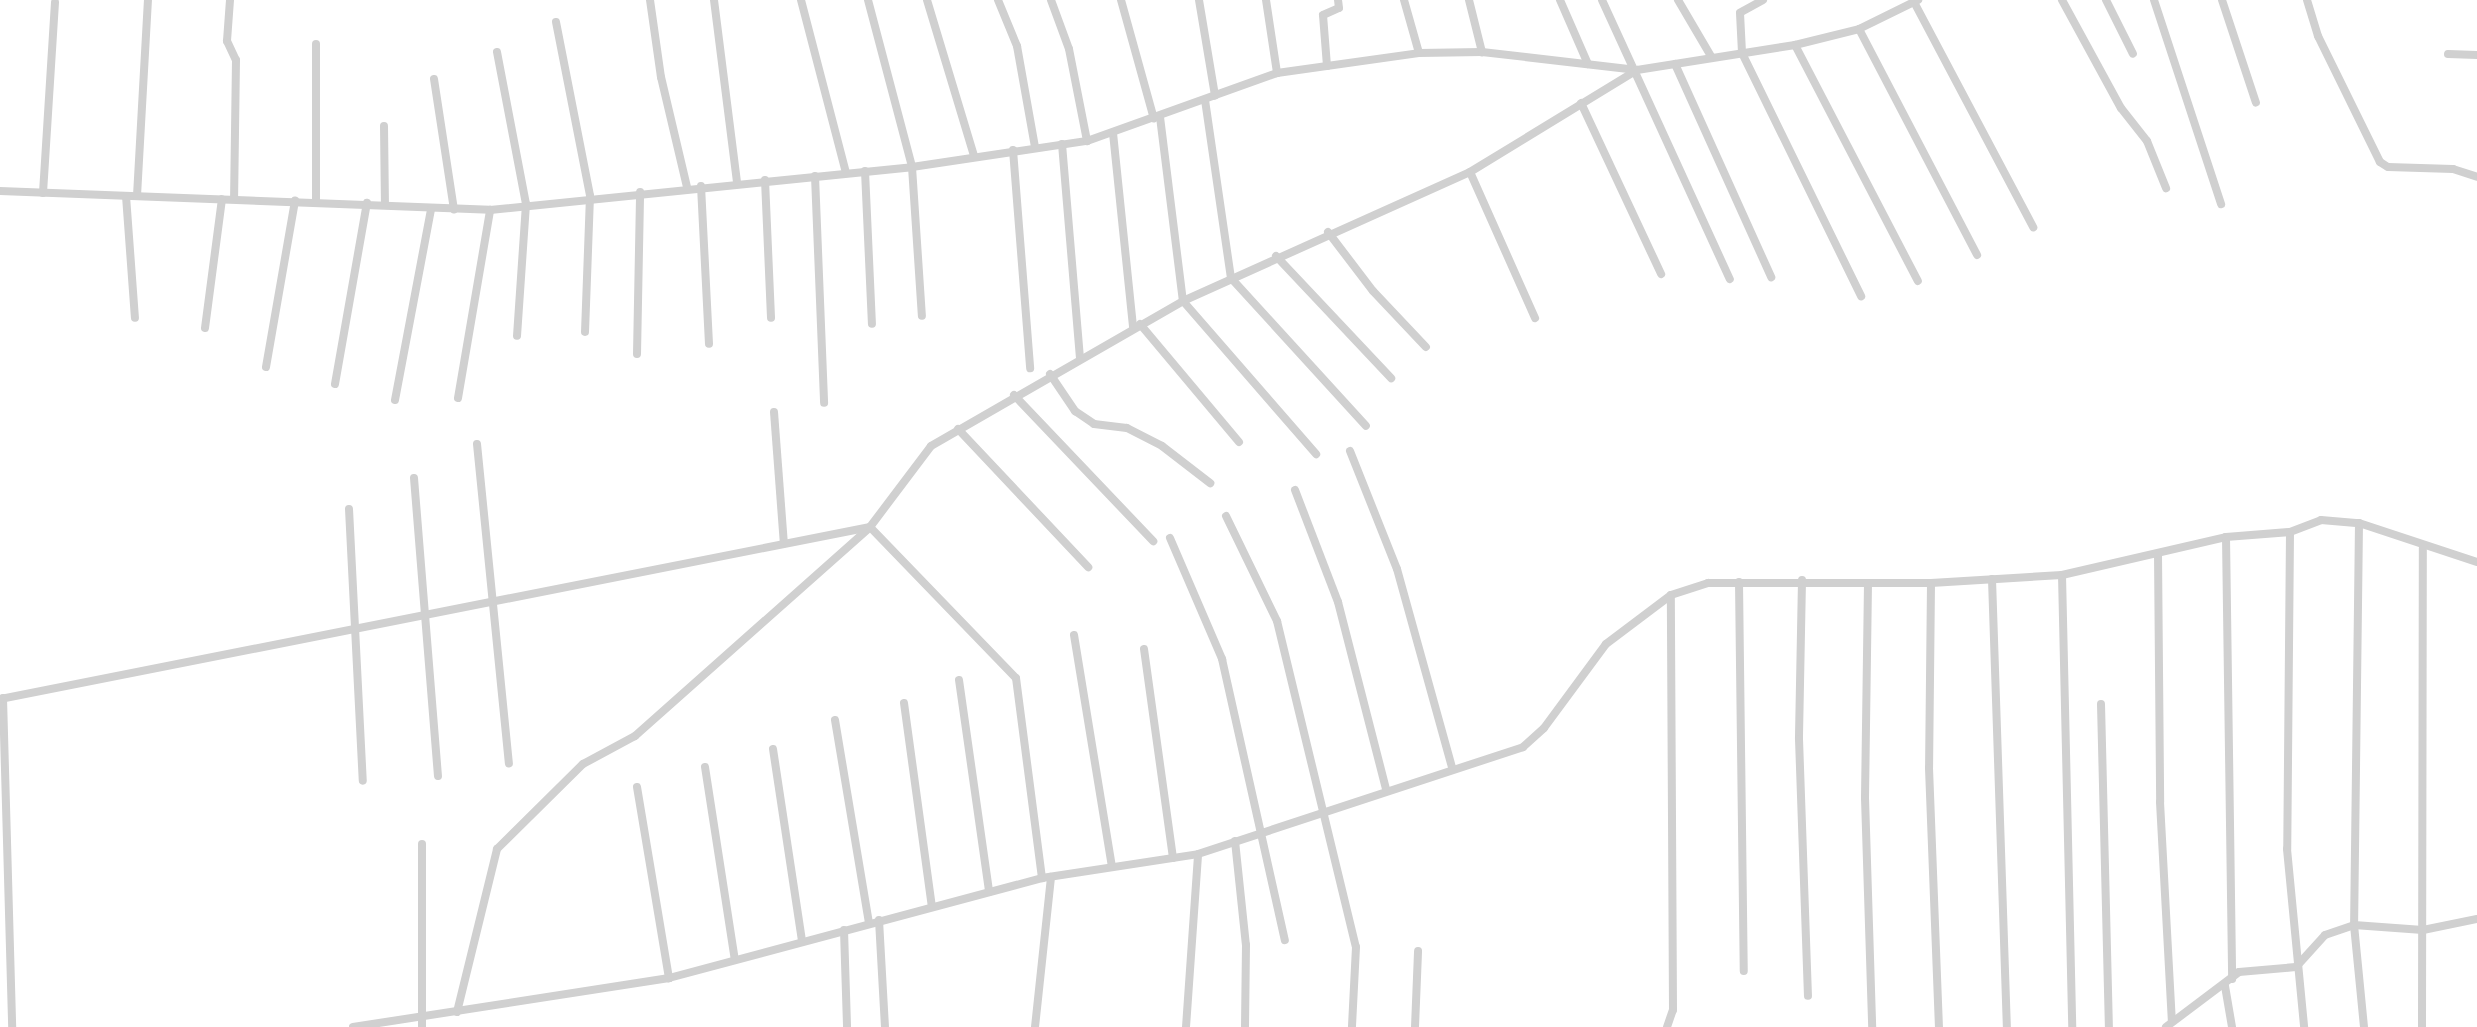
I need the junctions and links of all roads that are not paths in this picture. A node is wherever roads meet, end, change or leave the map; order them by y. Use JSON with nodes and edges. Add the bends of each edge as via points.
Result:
{"nodes":[{"id":1,"x":148,"y":0,"type":"edge"},
{"id":2,"x":230,"y":0,"type":"edge"},
{"id":3,"x":650,"y":0,"type":"edge"},
{"id":4,"x":714,"y":0,"type":"edge"},
{"id":5,"x":801,"y":0,"type":"edge"},
{"id":6,"x":868,"y":0,"type":"edge"},
{"id":7,"x":927,"y":0,"type":"edge"},
{"id":8,"x":998,"y":0,"type":"edge"},
{"id":9,"x":1051,"y":0,"type":"edge"},
{"id":10,"x":1121,"y":0,"type":"edge"},
{"id":11,"x":1199,"y":0,"type":"edge"},
{"id":12,"x":1266,"y":0,"type":"edge"},
{"id":13,"x":1338,"y":0,"type":"edge"},
{"id":14,"x":1405,"y":0,"type":"edge"},
{"id":15,"x":1469,"y":0,"type":"edge"},
{"id":16,"x":1560,"y":0,"type":"edge"},
{"id":17,"x":1602,"y":0,"type":"edge"},
{"id":18,"x":1678,"y":0,"type":"edge"},
{"id":19,"x":1763,"y":0,"type":"edge"},
{"id":20,"x":2062,"y":0,"type":"edge"},
{"id":21,"x":2106,"y":0,"type":"edge"},
{"id":22,"x":2154,"y":0,"type":"edge"},
{"id":23,"x":2221,"y":0,"type":"edge"},
{"id":24,"x":2307,"y":0,"type":"edge"},
{"id":25,"x":1916,"y":1,"type":"edge"},
{"id":26,"x":55,"y":2,"type":"dead end"},
{"id":27,"x":556,"y":22,"type":"dead end"},
{"id":28,"x":1858,"y":29,"type":"junction"},
{"id":29,"x":316,"y":44,"type":"dead end"},
{"id":30,"x":1795,"y":45,"type":"junction"},
{"id":31,"x":497,"y":51,"type":"dead end"},
{"id":32,"x":1419,"y":52,"type":"junction"},
{"id":33,"x":1482,"y":52,"type":"junction"},
{"id":34,"x":1742,"y":53,"type":"junction"},
{"id":35,"x":2133,"y":54,"type":"dead end"},
{"id":36,"x":2448,"y":54,"type":"dead end"},
{"id":37,"x":2477,"y":55,"type":"edge"},
{"id":38,"x":1712,"y":58,"type":"junction"},
{"id":39,"x":1588,"y":64,"type":"junction"},
{"id":40,"x":1675,"y":64,"type":"junction"},
{"id":41,"x":1327,"y":66,"type":"junction"},
{"id":42,"x":1637,"y":69,"type":"junction"},
{"id":43,"x":1277,"y":73,"type":"junction"},
{"id":44,"x":434,"y":79,"type":"dead end"},
{"id":45,"x":1210,"y":98,"type":"junction"},
{"id":46,"x":1581,"y":103,"type":"junction"},
{"id":47,"x":2256,"y":103,"type":"dead end"},
{"id":48,"x":1157,"y":118,"type":"junction"},
{"id":49,"x":384,"y":126,"type":"dead end"},
{"id":50,"x":1113,"y":133,"type":"junction"},
{"id":51,"x":1087,"y":141,"type":"junction"},
{"id":52,"x":1062,"y":144,"type":"junction"},
{"id":53,"x":1035,"y":147,"type":"junction"},
{"id":54,"x":1013,"y":150,"type":"junction"},
{"id":55,"x":974,"y":156,"type":"junction"},
{"id":56,"x":912,"y":167,"type":"junction"},
{"id":57,"x":865,"y":171,"type":"junction"},
{"id":58,"x":1470,"y":172,"type":"junction"},
{"id":59,"x":846,"y":173,"type":"junction"},
{"id":60,"x":815,"y":176,"type":"junction"},
{"id":61,"x":2477,"y":177,"type":"edge"},
{"id":62,"x":765,"y":180,"type":"junction"},
{"id":63,"x":737,"y":183,"type":"junction"},
{"id":64,"x":701,"y":186,"type":"junction"},
{"id":65,"x":687,"y":187,"type":"junction"},
{"id":66,"x":2166,"y":187,"type":"dead end"},
{"id":67,"x":0,"y":191,"type":"edge"},
{"id":68,"x":640,"y":192,"type":"junction"},
{"id":69,"x":43,"y":193,"type":"junction"},
{"id":70,"x":125,"y":195,"type":"junction"},
{"id":71,"x":137,"y":196,"type":"junction"},
{"id":72,"x":590,"y":196,"type":"junction"},
{"id":73,"x":222,"y":199,"type":"junction"},
{"id":74,"x":234,"y":199,"type":"junction"},
{"id":75,"x":295,"y":201,"type":"junction"},
{"id":76,"x":316,"y":202,"type":"junction"},
{"id":77,"x":367,"y":203,"type":"junction"},
{"id":78,"x":526,"y":204,"type":"junction"},
{"id":79,"x":2221,"y":204,"type":"dead end"},
{"id":80,"x":385,"y":205,"type":"junction"},
{"id":81,"x":431,"y":209,"type":"junction"},
{"id":82,"x":454,"y":209,"type":"junction"},
{"id":83,"x":490,"y":209,"type":"junction"},
{"id":84,"x":2033,"y":227,"type":"dead end"},
{"id":85,"x":1328,"y":232,"type":"junction"},
{"id":86,"x":1977,"y":255,"type":"dead end"},
{"id":87,"x":1276,"y":256,"type":"junction"},
{"id":88,"x":1661,"y":274,"type":"dead end"},
{"id":89,"x":1771,"y":277,"type":"dead end"},
{"id":90,"x":1231,"y":278,"type":"junction"},
{"id":91,"x":1730,"y":279,"type":"dead end"},
{"id":92,"x":1918,"y":281,"type":"dead end"},
{"id":93,"x":1861,"y":296,"type":"dead end"},
{"id":94,"x":1183,"y":301,"type":"junction"},
{"id":95,"x":922,"y":316,"type":"dead end"},
{"id":96,"x":135,"y":318,"type":"dead end"},
{"id":97,"x":771,"y":318,"type":"dead end"},
{"id":98,"x":1535,"y":318,"type":"dead end"},
{"id":99,"x":872,"y":324,"type":"dead end"},
{"id":100,"x":1137,"y":326,"type":"junction"},
{"id":101,"x":205,"y":328,"type":"dead end"},
{"id":102,"x":585,"y":332,"type":"dead end"},
{"id":103,"x":517,"y":336,"type":"dead end"},
{"id":104,"x":709,"y":344,"type":"dead end"},
{"id":105,"x":1426,"y":347,"type":"dead end"},
{"id":106,"x":637,"y":354,"type":"dead end"},
{"id":107,"x":1080,"y":357,"type":"junction"},
{"id":108,"x":266,"y":366,"type":"dead end"},
{"id":109,"x":1030,"y":368,"type":"dead end"},
{"id":110,"x":1050,"y":374,"type":"junction"},
{"id":111,"x":1391,"y":378,"type":"dead end"},
{"id":112,"x":335,"y":384,"type":"dead end"},
{"id":113,"x":1014,"y":395,"type":"junction"},
{"id":114,"x":458,"y":398,"type":"dead end"},
{"id":115,"x":395,"y":400,"type":"dead end"},
{"id":116,"x":824,"y":403,"type":"dead end"},
{"id":117,"x":774,"y":412,"type":"dead end"},
{"id":118,"x":1366,"y":425,"type":"dead end"},
{"id":119,"x":958,"y":429,"type":"junction"},
{"id":120,"x":1239,"y":442,"type":"dead end"},
{"id":121,"x":477,"y":444,"type":"dead end"},
{"id":122,"x":1350,"y":451,"type":"dead end"},
{"id":123,"x":1316,"y":454,"type":"dead end"},
{"id":124,"x":414,"y":478,"type":"dead end"},
{"id":125,"x":1210,"y":483,"type":"dead end"},
{"id":126,"x":1296,"y":490,"type":"dead end"},
{"id":127,"x":349,"y":509,"type":"dead end"},
{"id":128,"x":1226,"y":516,"type":"dead end"},
{"id":129,"x":2358,"y":523,"type":"junction"},
{"id":130,"x":870,"y":527,"type":"junction"},
{"id":131,"x":2290,"y":532,"type":"junction"},
{"id":132,"x":2226,"y":537,"type":"junction"},
{"id":133,"x":1170,"y":538,"type":"dead end"},
{"id":134,"x":1153,"y":541,"type":"dead end"},
{"id":135,"x":784,"y":544,"type":"junction"},
{"id":136,"x":2423,"y":548,"type":"junction"},
{"id":137,"x":2158,"y":554,"type":"junction"},
{"id":138,"x":2477,"y":562,"type":"edge"},
{"id":139,"x":1088,"y":567,"type":"dead end"},
{"id":140,"x":2062,"y":575,"type":"junction"},
{"id":141,"x":1992,"y":579,"type":"junction"},
{"id":142,"x":1802,"y":580,"type":"junction"},
{"id":143,"x":1739,"y":582,"type":"junction"},
{"id":144,"x":1868,"y":583,"type":"junction"},
{"id":145,"x":1931,"y":583,"type":"junction"},
{"id":146,"x":1671,"y":595,"type":"junction"},
{"id":147,"x":494,"y":602,"type":"junction"},
{"id":148,"x":425,"y":615,"type":"junction"},
{"id":149,"x":356,"y":629,"type":"junction"},
{"id":150,"x":1074,"y":635,"type":"dead end"},
{"id":151,"x":1144,"y":649,"type":"dead end"},
{"id":152,"x":959,"y":680,"type":"dead end"},
{"id":153,"x":2,"y":699,"type":"edge"},
{"id":154,"x":904,"y":703,"type":"dead end"},
{"id":155,"x":2101,"y":704,"type":"dead end"},
{"id":156,"x":835,"y":720,"type":"dead end"},
{"id":157,"x":773,"y":749,"type":"dead end"},
{"id":158,"x":509,"y":763,"type":"dead end"},
{"id":159,"x":705,"y":767,"type":"dead end"},
{"id":160,"x":1452,"y":767,"type":"junction"},
{"id":161,"x":438,"y":776,"type":"dead end"},
{"id":162,"x":363,"y":781,"type":"dead end"},
{"id":163,"x":637,"y":787,"type":"dead end"},
{"id":164,"x":1386,"y":789,"type":"junction"},
{"id":165,"x":1321,"y":810,"type":"junction"},
{"id":166,"x":1261,"y":831,"type":"junction"},
{"id":167,"x":1235,"y":841,"type":"junction"},
{"id":168,"x":422,"y":844,"type":"dead end"},
{"id":169,"x":1198,"y":854,"type":"junction"},
{"id":170,"x":1173,"y":858,"type":"junction"},
{"id":171,"x":1112,"y":867,"type":"junction"},
{"id":172,"x":1047,"y":877,"type":"junction"},
{"id":173,"x":989,"y":892,"type":"junction"},
{"id":174,"x":932,"y":907,"type":"junction"},
{"id":175,"x":2477,"y":919,"type":"edge"},
{"id":176,"x":879,"y":920,"type":"junction"},
{"id":177,"x":869,"y":923,"type":"junction"},
{"id":178,"x":2354,"y":925,"type":"junction"},
{"id":179,"x":844,"y":930,"type":"junction"},
{"id":180,"x":2423,"y":930,"type":"junction"},
{"id":181,"x":1285,"y":940,"type":"dead end"},
{"id":182,"x":802,"y":941,"type":"junction"},
{"id":183,"x":1418,"y":951,"type":"dead end"},
{"id":184,"x":735,"y":960,"type":"junction"},
{"id":185,"x":2296,"y":967,"type":"junction"},
{"id":186,"x":1744,"y":971,"type":"dead end"},
{"id":187,"x":669,"y":978,"type":"junction"},
{"id":188,"x":2232,"y":979,"type":"junction"},
{"id":189,"x":2225,"y":986,"type":"junction"},
{"id":190,"x":1808,"y":996,"type":"dead end"},
{"id":191,"x":457,"y":1012,"type":"junction"},
{"id":192,"x":422,"y":1022,"type":"edge"},
{"id":193,"x":2169,"y":1024,"type":"edge"},
{"id":194,"x":368,"y":1026,"type":"edge"},
{"id":195,"x":12,"y":1027,"type":"edge"},
{"id":196,"x":353,"y":1027,"type":"edge"},
{"id":197,"x":847,"y":1027,"type":"edge"},
{"id":198,"x":885,"y":1027,"type":"edge"},
{"id":199,"x":1035,"y":1027,"type":"edge"},
{"id":200,"x":1186,"y":1027,"type":"edge"},
{"id":201,"x":1245,"y":1027,"type":"edge"},
{"id":202,"x":1352,"y":1027,"type":"edge"},
{"id":203,"x":1415,"y":1027,"type":"edge"},
{"id":204,"x":1667,"y":1027,"type":"edge"},
{"id":205,"x":1871,"y":1027,"type":"edge"},
{"id":206,"x":1940,"y":1027,"type":"edge"},
{"id":207,"x":2007,"y":1027,"type":"edge"},
{"id":208,"x":2072,"y":1027,"type":"edge"},
{"id":209,"x":2109,"y":1027,"type":"edge"},
{"id":210,"x":2232,"y":1027,"type":"edge"},
{"id":211,"x":2304,"y":1027,"type":"edge"},
{"id":212,"x":2364,"y":1027,"type":"edge"},
{"id":213,"x":2423,"y":1027,"type":"edge"}],
"edges":[{"from":1,"to":71,"type":"street"},
{"from":2,"to":74,"type":"street","via":[[227,41],[236,60]]},
{"from":3,"to":65,"type":"street","via":[[661,77]]},
{"from":4,"to":63,"type":"street"},
{"from":5,"to":59,"type":"street"},
{"from":6,"to":56,"type":"street"},
{"from":7,"to":55,"type":"street","via":[[942,36]]},
{"from":8,"to":53,"type":"street","via":[[1017,46]]},
{"from":9,"to":51,"type":"street","via":[[1069,49]]},
{"from":10,"to":48,"type":"street"},
{"from":11,"to":45,"type":"street"},
{"from":12,"to":43,"type":"street"},
{"from":13,"to":41,"type":"street","via":[[1339,8],[1323,15]]},
{"from":14,"to":32,"type":"street"},
{"from":15,"to":33,"type":"street"},
{"from":16,"to":39,"type":"street"},
{"from":17,"to":42,"type":"street"},
{"from":18,"to":38,"type":"street"},
{"from":19,"to":34,"type":"street","via":[[1740,13]]},
{"from":20,"to":66,"type":"street","via":[[2121,108],[2147,141]]},
{"from":21,"to":35,"type":"street"},
{"from":22,"to":79,"type":"street"},
{"from":23,"to":47,"type":"street"},
{"from":24,"to":61,"type":"street","via":[[2318,36],[2380,162],[2388,167],[2453,169]]},
{"from":25,"to":28,"type":"street"},
{"from":25,"to":84,"type":"street"},
{"from":26,"to":69,"type":"street"},
{"from":27,"to":72,"type":"street"},
{"from":28,"to":30,"type":"street"},
{"from":28,"to":86,"type":"street"},
{"from":29,"to":76,"type":"street"},
{"from":30,"to":34,"type":"street"},
{"from":30,"to":92,"type":"street"},
{"from":31,"to":78,"type":"street"},
{"from":32,"to":33,"type":"street"},
{"from":32,"to":41,"type":"street"},
{"from":33,"to":39,"type":"street"},
{"from":34,"to":38,"type":"street"},
{"from":34,"to":93,"type":"street"},
{"from":36,"to":37,"type":"street"},
{"from":38,"to":40,"type":"street"},
{"from":39,"to":42,"type":"street"},
{"from":40,"to":42,"type":"street"},
{"from":40,"to":89,"type":"street"},
{"from":41,"to":43,"type":"street"},
{"from":42,"to":46,"type":"street"},
{"from":42,"to":91,"type":"street"},
{"from":43,"to":45,"type":"street"},
{"from":44,"to":82,"type":"street"},
{"from":45,"to":48,"type":"street"},
{"from":45,"to":90,"type":"street"},
{"from":46,"to":58,"type":"street"},
{"from":46,"to":88,"type":"street"},
{"from":48,"to":50,"type":"street"},
{"from":48,"to":94,"type":"street"},
{"from":49,"to":80,"type":"street"},
{"from":50,"to":51,"type":"street"},
{"from":50,"to":100,"type":"street"},
{"from":51,"to":52,"type":"street"},
{"from":52,"to":53,"type":"street"},
{"from":52,"to":107,"type":"street"},
{"from":53,"to":54,"type":"street"},
{"from":54,"to":55,"type":"street"},
{"from":54,"to":109,"type":"street"},
{"from":55,"to":56,"type":"street"},
{"from":56,"to":57,"type":"street"},
{"from":56,"to":95,"type":"street"},
{"from":57,"to":59,"type":"street"},
{"from":57,"to":99,"type":"street"},
{"from":58,"to":85,"type":"street"},
{"from":58,"to":98,"type":"street"},
{"from":59,"to":60,"type":"street"},
{"from":60,"to":62,"type":"street"},
{"from":60,"to":116,"type":"street"},
{"from":62,"to":63,"type":"street"},
{"from":62,"to":97,"type":"street"},
{"from":63,"to":64,"type":"street"},
{"from":64,"to":65,"type":"street"},
{"from":64,"to":104,"type":"street"},
{"from":65,"to":68,"type":"street"},
{"from":67,"to":69,"type":"street"},
{"from":68,"to":72,"type":"street"},
{"from":68,"to":106,"type":"street"},
{"from":69,"to":70,"type":"street"},
{"from":70,"to":71,"type":"street"},
{"from":70,"to":96,"type":"street"},
{"from":71,"to":73,"type":"street"},
{"from":72,"to":78,"type":"street"},
{"from":72,"to":102,"type":"street"},
{"from":73,"to":74,"type":"street"},
{"from":73,"to":101,"type":"street"},
{"from":74,"to":75,"type":"street"},
{"from":75,"to":76,"type":"street"},
{"from":75,"to":108,"type":"street"},
{"from":76,"to":77,"type":"street"},
{"from":77,"to":80,"type":"street"},
{"from":77,"to":112,"type":"street"},
{"from":78,"to":83,"type":"street"},
{"from":78,"to":103,"type":"street"},
{"from":80,"to":81,"type":"street"},
{"from":81,"to":82,"type":"street"},
{"from":81,"to":115,"type":"street"},
{"from":82,"to":83,"type":"street"},
{"from":83,"to":114,"type":"street"},
{"from":85,"to":87,"type":"street"},
{"from":85,"to":105,"type":"street","via":[[1373,291]]},
{"from":87,"to":90,"type":"street"},
{"from":87,"to":111,"type":"street"},
{"from":90,"to":94,"type":"street"},
{"from":90,"to":118,"type":"street"},
{"from":94,"to":100,"type":"street"},
{"from":94,"to":123,"type":"street"},
{"from":100,"to":107,"type":"street"},
{"from":100,"to":120,"type":"street"},
{"from":107,"to":110,"type":"street"},
{"from":110,"to":113,"type":"street"},
{"from":110,"to":125,"type":"street","via":[[1075,411],[1094,424],[1126,428],[1162,446]]},
{"from":113,"to":119,"type":"street"},
{"from":113,"to":134,"type":"street"},
{"from":117,"to":135,"type":"street"},
{"from":119,"to":130,"type":"street","via":[[931,446]]},
{"from":119,"to":139,"type":"street"},
{"from":121,"to":147,"type":"street"},
{"from":122,"to":160,"type":"street","via":[[1396,569]]},
{"from":124,"to":148,"type":"street"},
{"from":126,"to":164,"type":"street","via":[[1338,602]]},
{"from":127,"to":149,"type":"street"},
{"from":128,"to":165,"type":"street","via":[[1277,621]]},
{"from":129,"to":131,"type":"street","via":[[2321,520]]},
{"from":129,"to":136,"type":"street"},
{"from":129,"to":178,"type":"street"},
{"from":130,"to":135,"type":"street"},
{"from":130,"to":172,"type":"street","via":[[1016,678]]},
{"from":130,"to":191,"type":"street","via":[[635,736],[583,764],[497,849]]},
{"from":131,"to":132,"type":"street"},
{"from":131,"to":185,"type":"street","via":[[2287,836]]},
{"from":132,"to":137,"type":"street"},
{"from":132,"to":188,"type":"street"},
{"from":133,"to":166,"type":"street","via":[[1219,650]]},
{"from":135,"to":147,"type":"street"},
{"from":136,"to":138,"type":"street"},
{"from":136,"to":180,"type":"street"},
{"from":137,"to":140,"type":"street"},
{"from":137,"to":193,"type":"street","via":[[2160,802]]},
{"from":140,"to":141,"type":"street"},
{"from":140,"to":208,"type":"street"},
{"from":141,"to":145,"type":"street"},
{"from":141,"to":207,"type":"street"},
{"from":142,"to":143,"type":"street"},
{"from":142,"to":144,"type":"street"},
{"from":142,"to":190,"type":"street","via":[[1799,739]]},
{"from":143,"to":146,"type":"street","via":[[1707,583]]},
{"from":143,"to":186,"type":"street"},
{"from":144,"to":145,"type":"street"},
{"from":144,"to":205,"type":"street","via":[[1865,798]]},
{"from":145,"to":206,"type":"street","via":[[1929,768]]},
{"from":146,"to":160,"type":"street","via":[[1606,644],[1532,742]]},
{"from":146,"to":204,"type":"street","via":[[1673,1010]]},
{"from":147,"to":148,"type":"street"},
{"from":147,"to":158,"type":"street"},
{"from":148,"to":149,"type":"street"},
{"from":148,"to":161,"type":"street"},
{"from":149,"to":153,"type":"street"},
{"from":149,"to":162,"type":"street"},
{"from":150,"to":171,"type":"street"},
{"from":151,"to":170,"type":"street"},
{"from":152,"to":173,"type":"street"},
{"from":153,"to":195,"type":"street"},
{"from":154,"to":174,"type":"street"},
{"from":155,"to":209,"type":"street"},
{"from":156,"to":177,"type":"street"},
{"from":157,"to":182,"type":"street"},
{"from":159,"to":184,"type":"street"},
{"from":160,"to":164,"type":"street"},
{"from":163,"to":187,"type":"street"},
{"from":164,"to":165,"type":"street"},
{"from":165,"to":166,"type":"street"},
{"from":165,"to":202,"type":"street","via":[[1356,947]]},
{"from":166,"to":167,"type":"street"},
{"from":166,"to":181,"type":"street"},
{"from":167,"to":169,"type":"street"},
{"from":167,"to":201,"type":"street","via":[[1246,944]]},
{"from":168,"to":192,"type":"street"},
{"from":169,"to":170,"type":"street"},
{"from":169,"to":200,"type":"street"},
{"from":170,"to":171,"type":"street"},
{"from":171,"to":172,"type":"street"},
{"from":172,"to":173,"type":"street"},
{"from":172,"to":199,"type":"street"},
{"from":173,"to":174,"type":"street"},
{"from":174,"to":176,"type":"street"},
{"from":175,"to":180,"type":"street"},
{"from":176,"to":177,"type":"street"},
{"from":176,"to":198,"type":"street"},
{"from":177,"to":179,"type":"street"},
{"from":178,"to":180,"type":"street"},
{"from":178,"to":185,"type":"street","via":[[2325,935]]},
{"from":178,"to":212,"type":"street"},
{"from":179,"to":182,"type":"street"},
{"from":179,"to":197,"type":"street"},
{"from":180,"to":213,"type":"street"},
{"from":182,"to":184,"type":"street"},
{"from":183,"to":203,"type":"street"},
{"from":184,"to":187,"type":"street"},
{"from":185,"to":188,"type":"street","via":[[2239,972]]},
{"from":185,"to":211,"type":"street"},
{"from":187,"to":191,"type":"street"},
{"from":188,"to":189,"type":"street"},
{"from":189,"to":193,"type":"street"},
{"from":189,"to":210,"type":"street"},
{"from":191,"to":192,"type":"street"},
{"from":192,"to":194,"type":"street"},
{"from":194,"to":196,"type":"street"}]}
